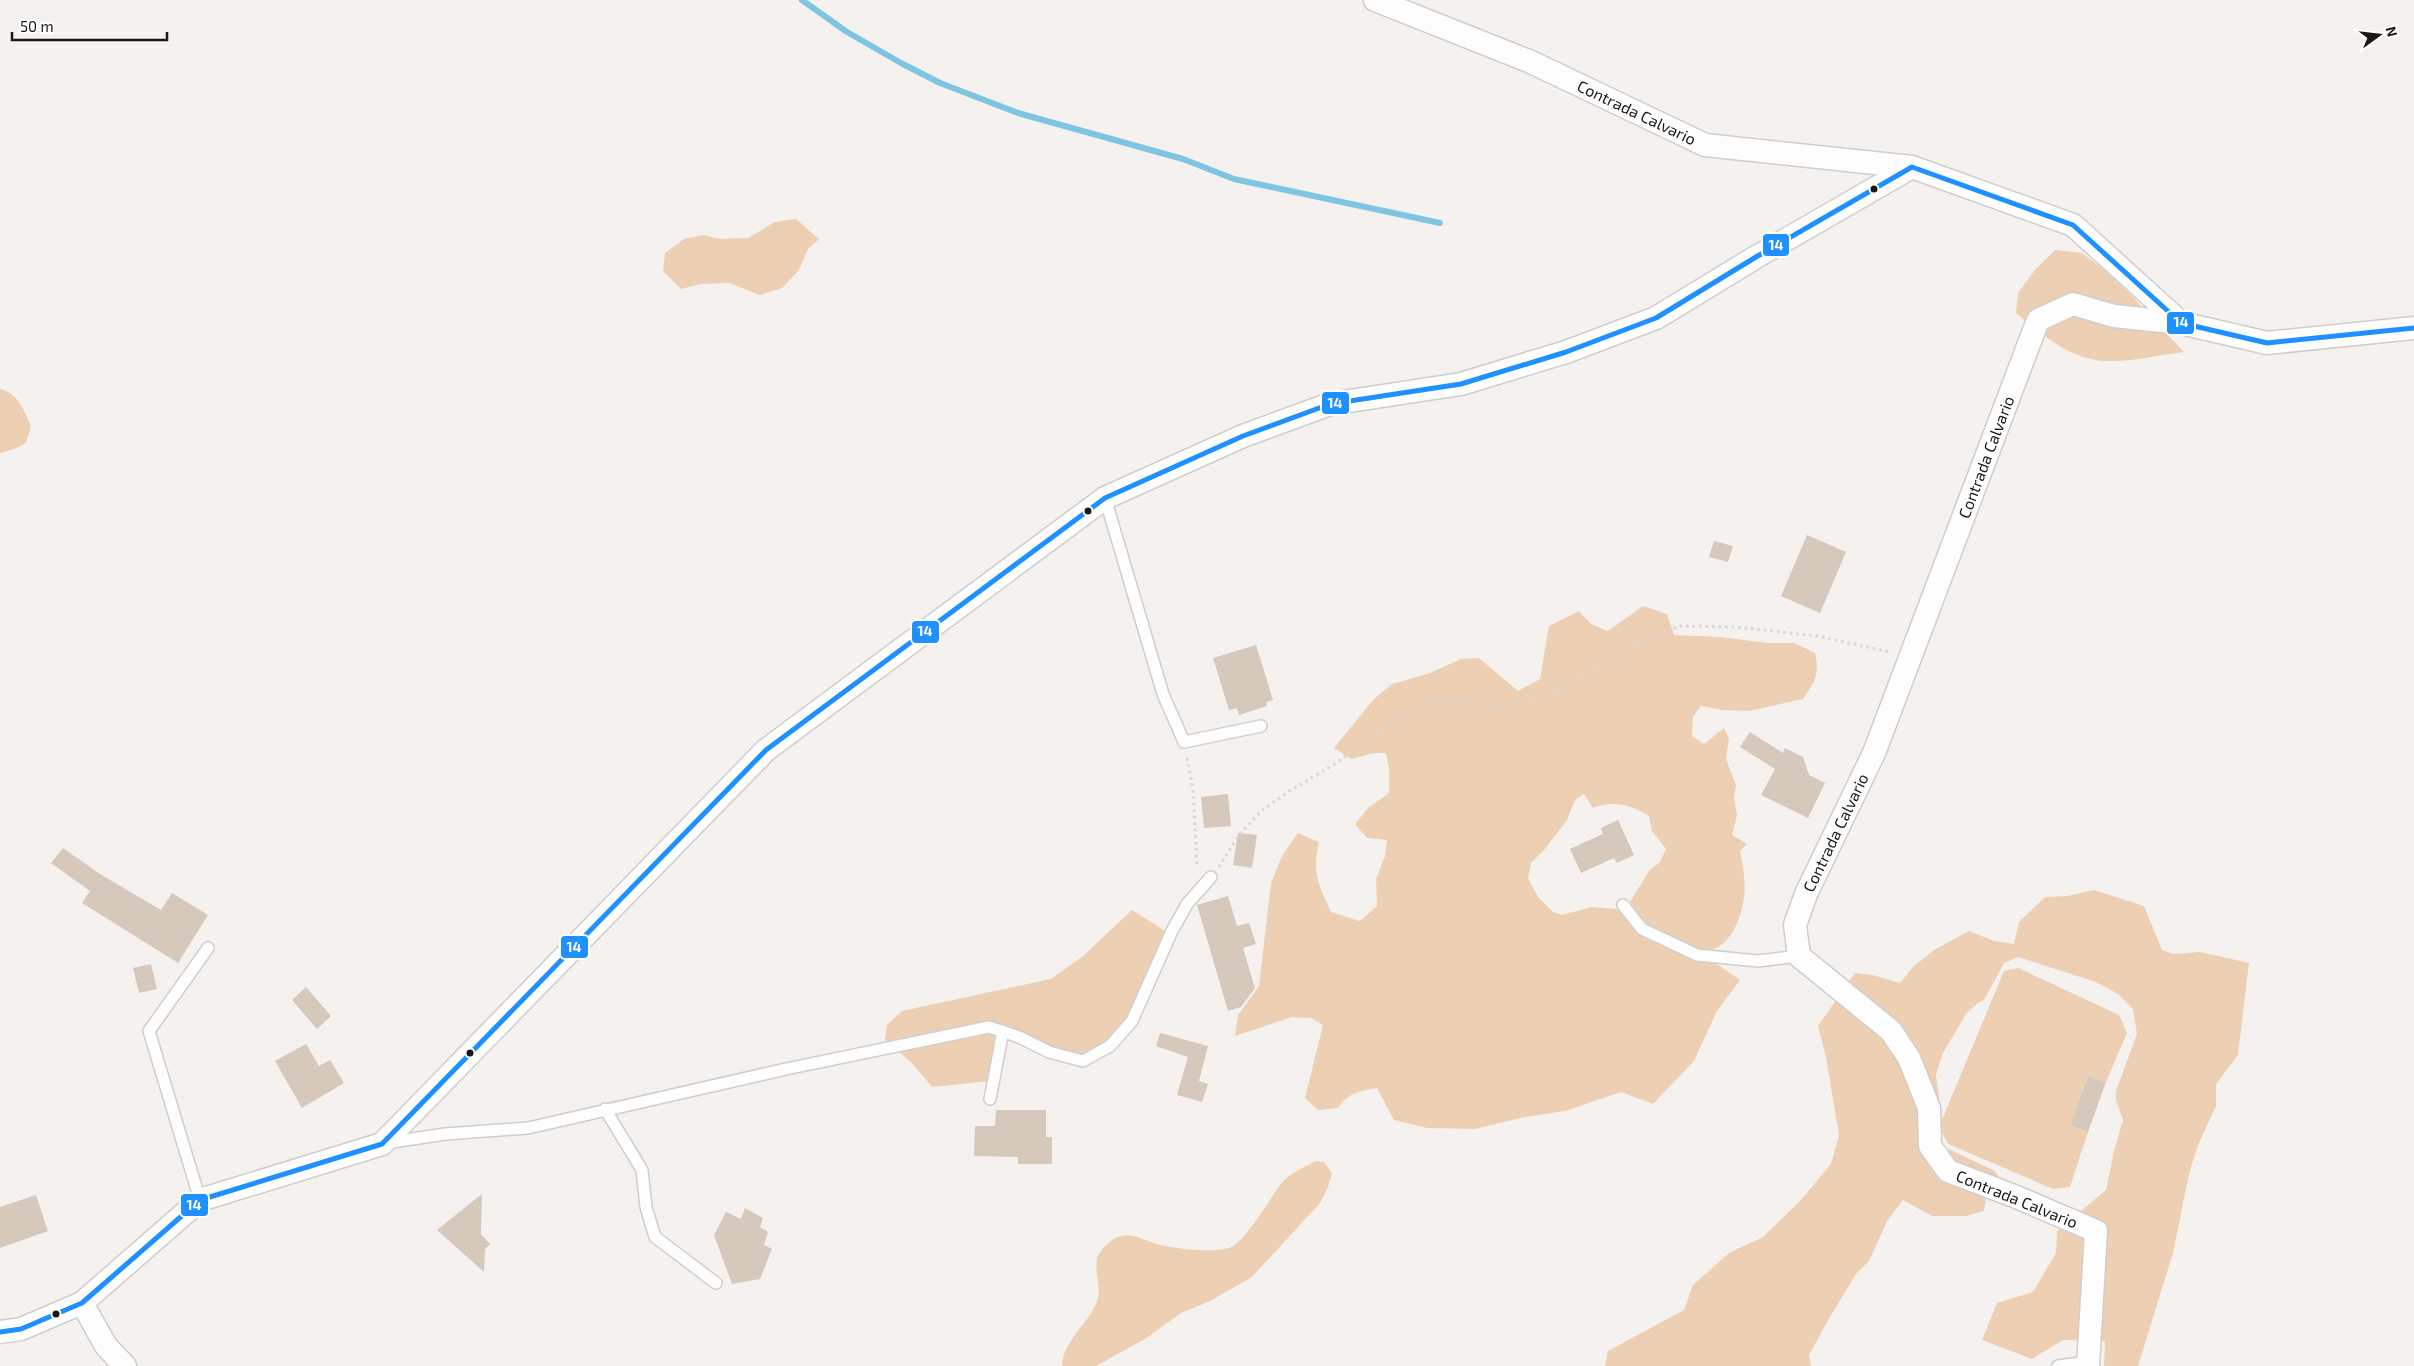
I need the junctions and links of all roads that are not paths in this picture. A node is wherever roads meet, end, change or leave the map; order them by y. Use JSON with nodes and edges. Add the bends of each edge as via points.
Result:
{"nodes":[{"id":1,"x":1375,"y":0,"type":"edge"},
{"id":2,"x":1912,"y":167,"type":"junction"},
{"id":3,"x":2181,"y":324,"type":"junction"},
{"id":4,"x":2414,"y":328,"type":"edge"},
{"id":5,"x":1105,"y":498,"type":"junction"},
{"id":6,"x":1261,"y":726,"type":"dead end"},
{"id":7,"x":1211,"y":877,"type":"road end"},
{"id":8,"x":1623,"y":905,"type":"dead end"},
{"id":9,"x":208,"y":948,"type":"dead end"},
{"id":10,"x":1799,"y":956,"type":"junction"},
{"id":11,"x":1003,"y":1031,"type":"junction"},
{"id":12,"x":990,"y":1099,"type":"dead end"},
{"id":13,"x":605,"y":1109,"type":"junction"},
{"id":14,"x":382,"y":1144,"type":"junction"},
{"id":15,"x":200,"y":1200,"type":"junction"},
{"id":16,"x":716,"y":1283,"type":"dead end"},
{"id":17,"x":82,"y":1303,"type":"junction"},
{"id":18,"x":0,"y":1332,"type":"edge"},
{"id":19,"x":2088,"y":1364,"type":"edge"},
{"id":20,"x":126,"y":1366,"type":"edge"},
{"id":21,"x":2058,"y":1366,"type":"edge"}],
"edges":[{"from":1,"to":2,"type":"street","name":"Contrada Calvario","via":[[1531,62],[1705,145]]},
{"from":2,"to":3,"type":"street","name":"Contrada Calvario","via":[[2073,224]]},
{"from":2,"to":5,"type":"street","via":[[1656,318],[1566,352],[1461,384],[1330,404],[1243,436]]},
{"from":3,"to":4,"type":"street","name":"Contrada Calvario","via":[[2267,343]]},
{"from":3,"to":10,"type":"street","name":"Contrada Calvario","via":[[2114,316],[2073,304],[2038,320],[1874,753],[1800,910],[1795,925]]},
{"from":5,"to":6,"type":"lane","via":[[1164,694],[1184,742]]},
{"from":5,"to":14,"type":"street","via":[[766,750]]},
{"from":7,"to":11,"type":"lane","via":[[1187,904],[1132,1021],[1110,1046],[1082,1061],[1049,1052]]},
{"from":8,"to":10,"type":"lane","via":[[1642,929],[1697,955],[1758,961]]},
{"from":9,"to":15,"type":"lane","via":[[149,1031]]},
{"from":10,"to":19,"type":"street","name":"Contrada Calvario","via":[[1891,1031],[1909,1058],[1929,1108],[1930,1146],[1948,1171],[2096,1231]]},
{"from":11,"to":12,"type":"lane"},
{"from":11,"to":13,"type":"lane","via":[[989,1027]]},
{"from":13,"to":14,"type":"lane","via":[[528,1128],[445,1134]]},
{"from":13,"to":16,"type":"lane","via":[[642,1170],[646,1207],[655,1237]]},
{"from":14,"to":15,"type":"street"},
{"from":15,"to":17,"type":"street"},
{"from":17,"to":18,"type":"street","via":[[22,1329]]},
{"from":17,"to":20,"type":"street","via":[[106,1346]]},
{"from":19,"to":21,"type":"lane"}]}
